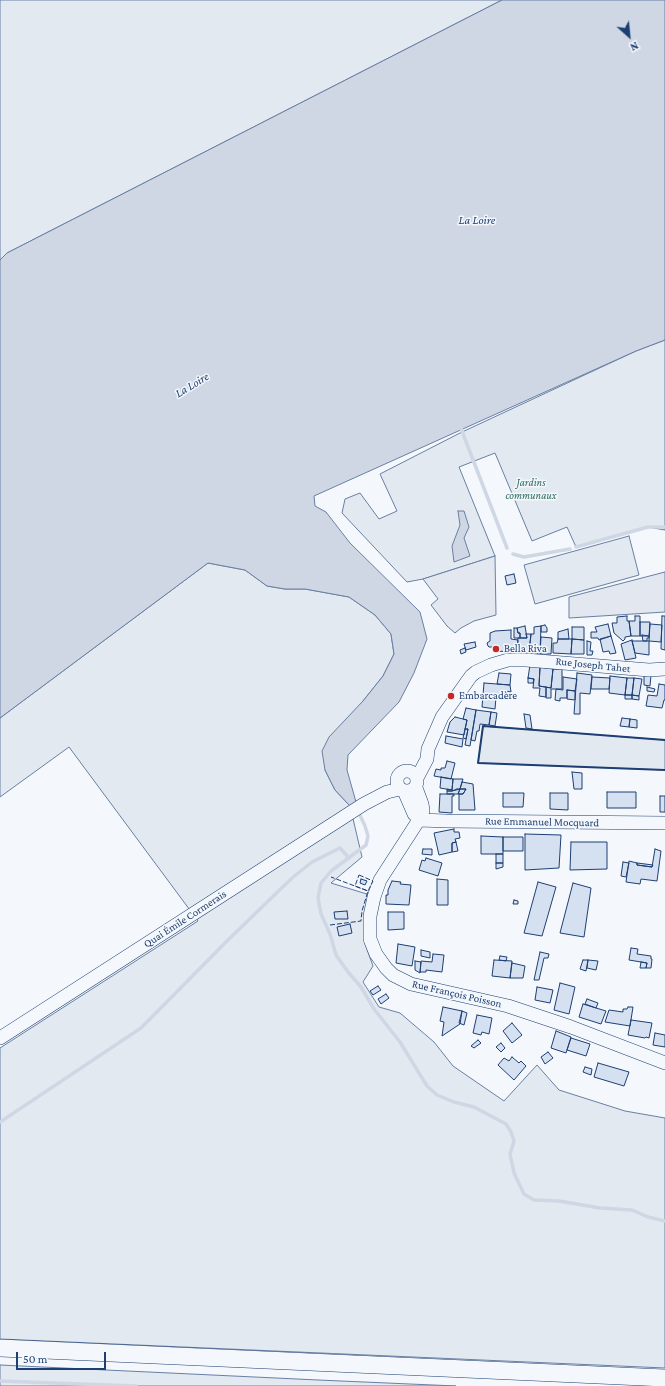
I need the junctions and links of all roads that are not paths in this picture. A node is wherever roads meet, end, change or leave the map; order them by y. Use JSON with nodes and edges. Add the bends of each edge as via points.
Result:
{"nodes":[{"id":1,"x":665,"y":670,"type":"edge"},
{"id":2,"x":407,"y":783,"type":"junction"},
{"id":3,"x":420,"y":820,"type":"junction"},
{"id":4,"x":665,"y":823,"type":"edge"},
{"id":5,"x":0,"y":1038,"type":"edge"},
{"id":6,"x":665,"y":1063,"type":"edge"},
{"id":7,"x":0,"y":1348,"type":"edge"},
{"id":8,"x":665,"y":1378,"type":"edge"}],
"edges":[{"from":1,"to":2,"type":"street","name":"Rue Joseph Tahet","via":[[526,660],[508,660],[491,665],[472,676],[442,717],[428,749],[427,759]]},
{"from":2,"to":3,"type":"street","via":[[414,814]]},
{"from":2,"to":5,"type":"street","name":"Quai Émile Cormerais","via":[[381,788],[348,815]]},
{"from":3,"to":4,"type":"street","name":"Rue Emmanuel Mocquard"},
{"from":3,"to":6,"type":"street","name":"Rue François Poisson","via":[[380,880],[369,924],[370,940],[376,954],[393,975],[411,984],[508,1006]]},
{"from":7,"to":8,"type":"main road"}]}
